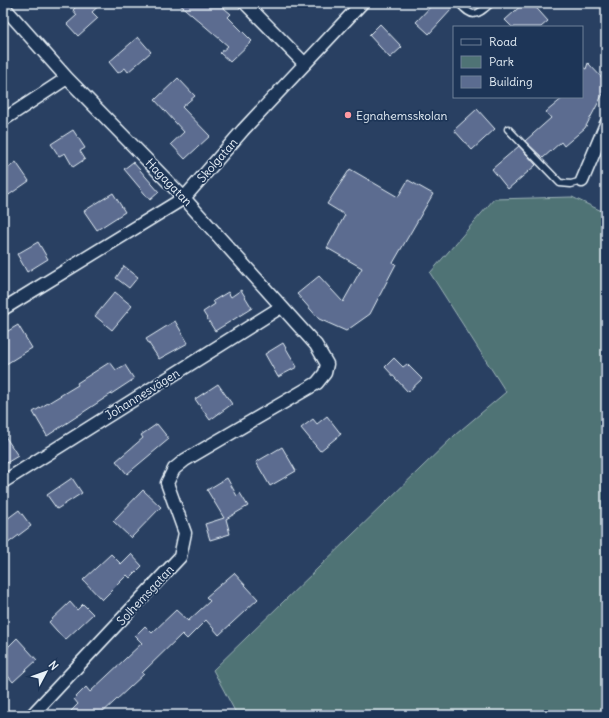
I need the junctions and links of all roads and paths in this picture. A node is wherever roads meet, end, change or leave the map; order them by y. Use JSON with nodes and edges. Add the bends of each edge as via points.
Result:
{"nodes":[{"id":1,"x":245,"y":3,"type":"edge"},
{"id":2,"x":362,"y":3,"type":"edge"},
{"id":3,"x":459,"y":3,"type":"edge"},
{"id":4,"x":491,"y":3,"type":"edge"},
{"id":5,"x":3,"y":6,"type":"edge"},
{"id":6,"x":305,"y":64,"type":"junction"},
{"id":7,"x":67,"y":78,"type":"junction"},
{"id":8,"x":3,"y":120,"type":"edge"},
{"id":9,"x":606,"y":124,"type":"edge"},
{"id":10,"x":508,"y":129,"type":"dead end"},
{"id":11,"x":582,"y":181,"type":"joint"},
{"id":12,"x":184,"y":198,"type":"junction"},
{"id":13,"x":281,"y":306,"type":"junction"},
{"id":14,"x":3,"y":309,"type":"edge"},
{"id":15,"x":327,"y":364,"type":"joint"},
{"id":16,"x":3,"y":482,"type":"edge"},
{"id":17,"x":32,"y":715,"type":"edge"}],
"edges":[{"from":1,"to":6,"type":"street"},
{"from":2,"to":6,"type":"street","name":"Skolgatan"},
{"from":3,"to":4,"type":"lane","via":[[468,14],[475,15]]},
{"from":5,"to":7,"type":"street","name":"Hagagatan"},
{"from":6,"to":12,"type":"street","name":"Skolgatan"},
{"from":7,"to":8,"type":"street"},
{"from":7,"to":12,"type":"street","name":"Hagagatan"},
{"from":9,"to":11,"type":"street"},
{"from":10,"to":11,"type":"lane","via":[[560,183]]},
{"from":12,"to":13,"type":"street","name":"Hagagatan"},
{"from":12,"to":14,"type":"street","name":"Skolgatan"},
{"from":13,"to":15,"type":"street","name":"Hagagatan","via":[[316,345]]},
{"from":13,"to":16,"type":"street","name":"Johannesvägen"},
{"from":15,"to":17,"type":"street","name":"Solhemsgatan","via":[[317,383],[185,460],[174,469],[167,484],[185,533],[180,557]]}]}
